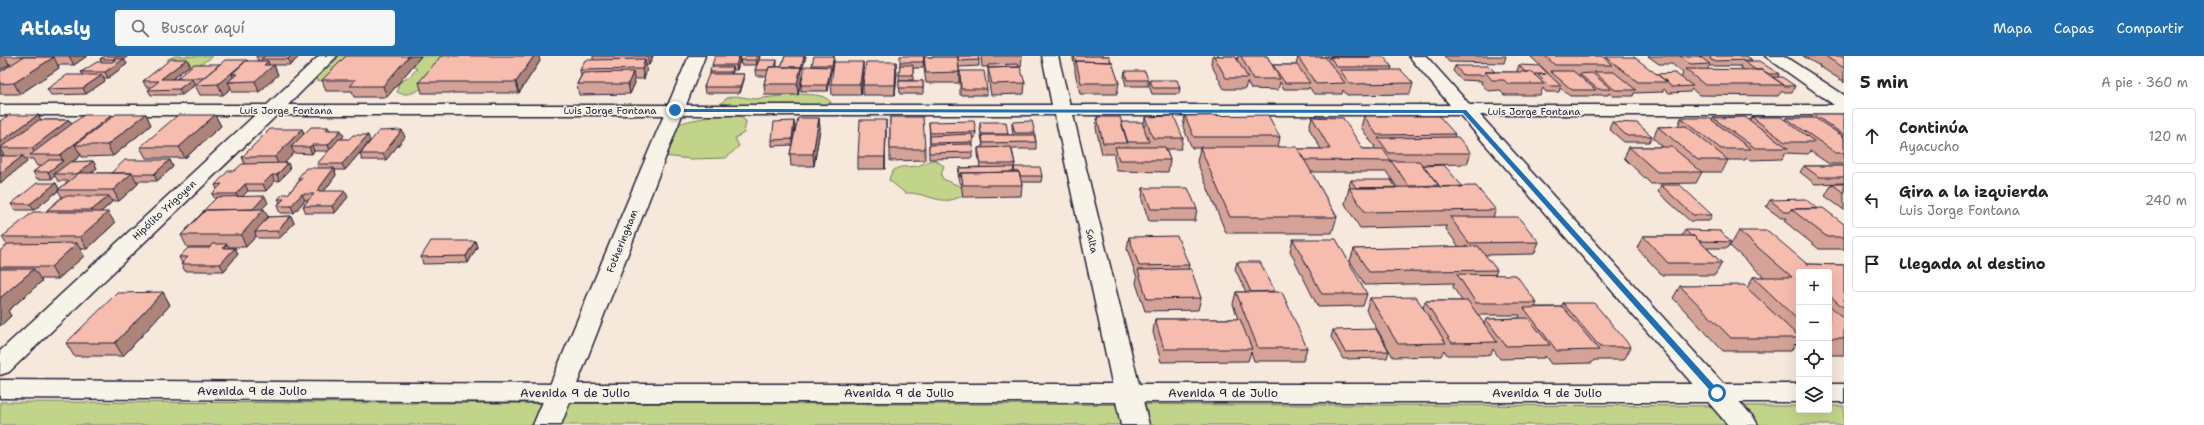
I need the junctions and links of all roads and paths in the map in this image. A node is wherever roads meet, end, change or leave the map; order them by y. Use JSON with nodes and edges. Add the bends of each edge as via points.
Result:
{"nodes":[{"id":1,"x":329,"y":56,"type":"edge"},
{"id":2,"x":697,"y":56,"type":"edge"},
{"id":3,"x":1050,"y":56,"type":"edge"},
{"id":4,"x":1417,"y":56,"type":"edge"},
{"id":5,"x":1773,"y":56,"type":"edge"},
{"id":6,"x":1844,"y":103,"type":"edge"},
{"id":7,"x":0,"y":110,"type":"edge"},
{"id":8,"x":270,"y":110,"type":"junction"},
{"id":9,"x":675,"y":110,"type":"junction"},
{"id":10,"x":1061,"y":110,"type":"junction"},
{"id":11,"x":1844,"y":110,"type":"edge"},
{"id":12,"x":1464,"y":111,"type":"junction"},
{"id":13,"x":0,"y":366,"type":"edge"},
{"id":14,"x":0,"y":389,"type":"edge"},
{"id":15,"x":559,"y":393,"type":"junction"},
{"id":16,"x":1129,"y":393,"type":"junction"},
{"id":17,"x":1717,"y":393,"type":"junction"},
{"id":18,"x":1796,"y":393,"type":"edge"},
{"id":19,"x":1832,"y":393,"type":"edge"},
{"id":20,"x":1844,"y":393,"type":"edge"},
{"id":21,"x":547,"y":425,"type":"edge"},
{"id":22,"x":1135,"y":425,"type":"edge"},
{"id":23,"x":1744,"y":425,"type":"edge"}],
"edges":[{"from":1,"to":8,"type":"street","name":"Hipólito Yrigoyen"},
{"from":2,"to":9,"type":"street","name":"Fotheringham"},
{"from":3,"to":10,"type":"street","name":"Salta"},
{"from":4,"to":12,"type":"street"},
{"from":5,"to":6,"type":"street"},
{"from":7,"to":8,"type":"street","name":"Luis Jorge Fontana"},
{"from":8,"to":9,"type":"street","name":"Luis Jorge Fontana"},
{"from":8,"to":13,"type":"street","name":"Hipólito Yrigoyen"},
{"from":9,"to":10,"type":"street","name":"Luis Jorge Fontana"},
{"from":9,"to":15,"type":"street","name":"Fotheringham"},
{"from":10,"to":12,"type":"street","name":"Luis Jorge Fontana"},
{"from":10,"to":16,"type":"street","name":"Salta"},
{"from":11,"to":12,"type":"street","name":"Luis Jorge Fontana"},
{"from":12,"to":17,"type":"street"},
{"from":14,"to":15,"type":"street","name":"Avenida 9 de Julio"},
{"from":15,"to":16,"type":"street","name":"Avenida 9 de Julio"},
{"from":15,"to":21,"type":"street","name":"Fotheringham"},
{"from":16,"to":17,"type":"street","name":"Avenida 9 de Julio"},
{"from":16,"to":22,"type":"street","name":"Salta"},
{"from":17,"to":18,"type":"street","name":"Avenida 9 de Julio"},
{"from":17,"to":23,"type":"street"},
{"from":19,"to":20,"type":"street"}]}
